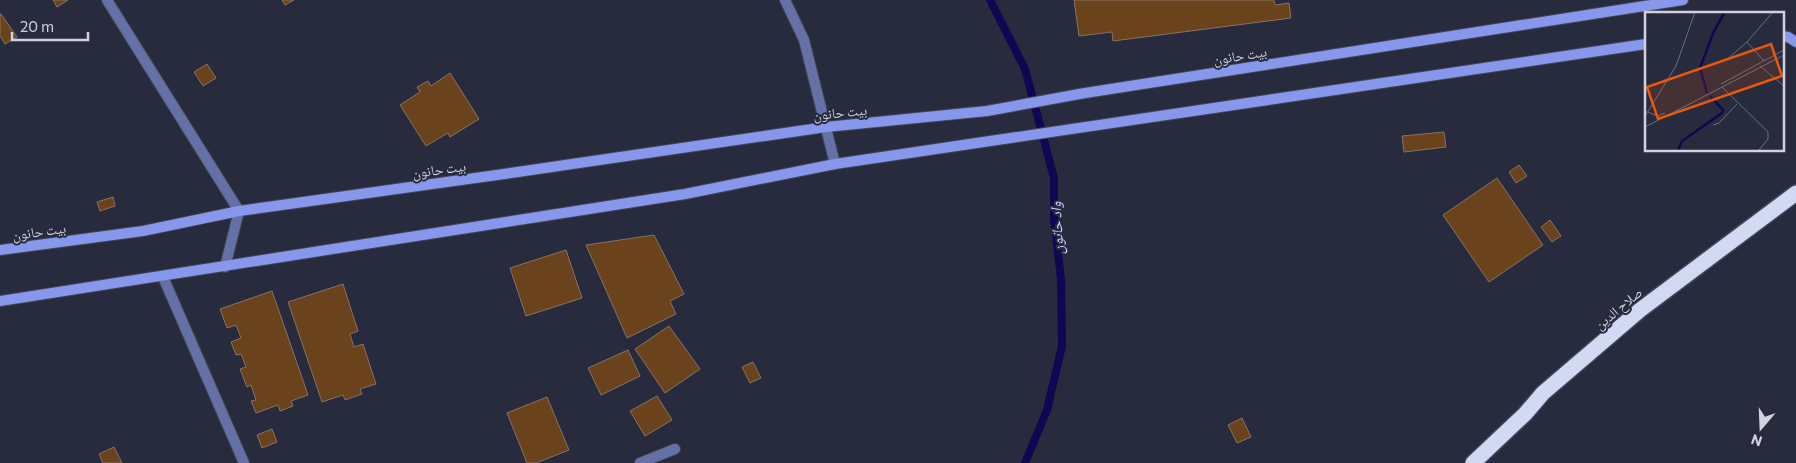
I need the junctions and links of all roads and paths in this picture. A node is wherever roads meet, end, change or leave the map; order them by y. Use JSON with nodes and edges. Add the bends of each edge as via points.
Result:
{"nodes":[{"id":1,"x":107,"y":0,"type":"edge"},
{"id":2,"x":785,"y":0,"type":"edge"},
{"id":3,"x":1683,"y":0,"type":"edge"},
{"id":4,"x":1784,"y":36,"type":"edge"},
{"id":5,"x":1796,"y":42,"type":"edge"},
{"id":6,"x":1645,"y":44,"type":"edge"},
{"id":7,"x":826,"y":127,"type":"junction"},
{"id":8,"x":835,"y":164,"type":"junction"},
{"id":9,"x":1794,"y":191,"type":"edge"},
{"id":10,"x":239,"y":210,"type":"junction"},
{"id":11,"x":0,"y":250,"type":"edge"},
{"id":12,"x":225,"y":267,"type":"junction"},
{"id":13,"x":163,"y":277,"type":"junction"},
{"id":14,"x":0,"y":301,"type":"edge"},
{"id":15,"x":675,"y":449,"type":"dead end"},
{"id":16,"x":244,"y":463,"type":"edge"},
{"id":17,"x":640,"y":463,"type":"edge"},
{"id":18,"x":1473,"y":463,"type":"edge"}],
"edges":[{"from":1,"to":10,"type":"street"},
{"from":2,"to":7,"type":"street","via":[[804,40]]},
{"from":3,"to":7,"type":"main road","name":"بيت حانون","via":[[987,111]]},
{"from":4,"to":5,"type":"main road"},
{"from":6,"to":8,"type":"main road"},
{"from":7,"to":8,"type":"street"},
{"from":7,"to":10,"type":"main road","name":"بيت حانون"},
{"from":8,"to":12,"type":"main road","via":[[676,195]]},
{"from":9,"to":18,"type":"highway","name":"صلاح الدين","via":[[1640,310],[1543,393]]},
{"from":10,"to":11,"type":"main road","name":"بيت حانون","via":[[143,231]]},
{"from":10,"to":12,"type":"street"},
{"from":12,"to":13,"type":"main road"},
{"from":13,"to":14,"type":"main road"},
{"from":13,"to":16,"type":"street"},
{"from":15,"to":17,"type":"street"}]}
